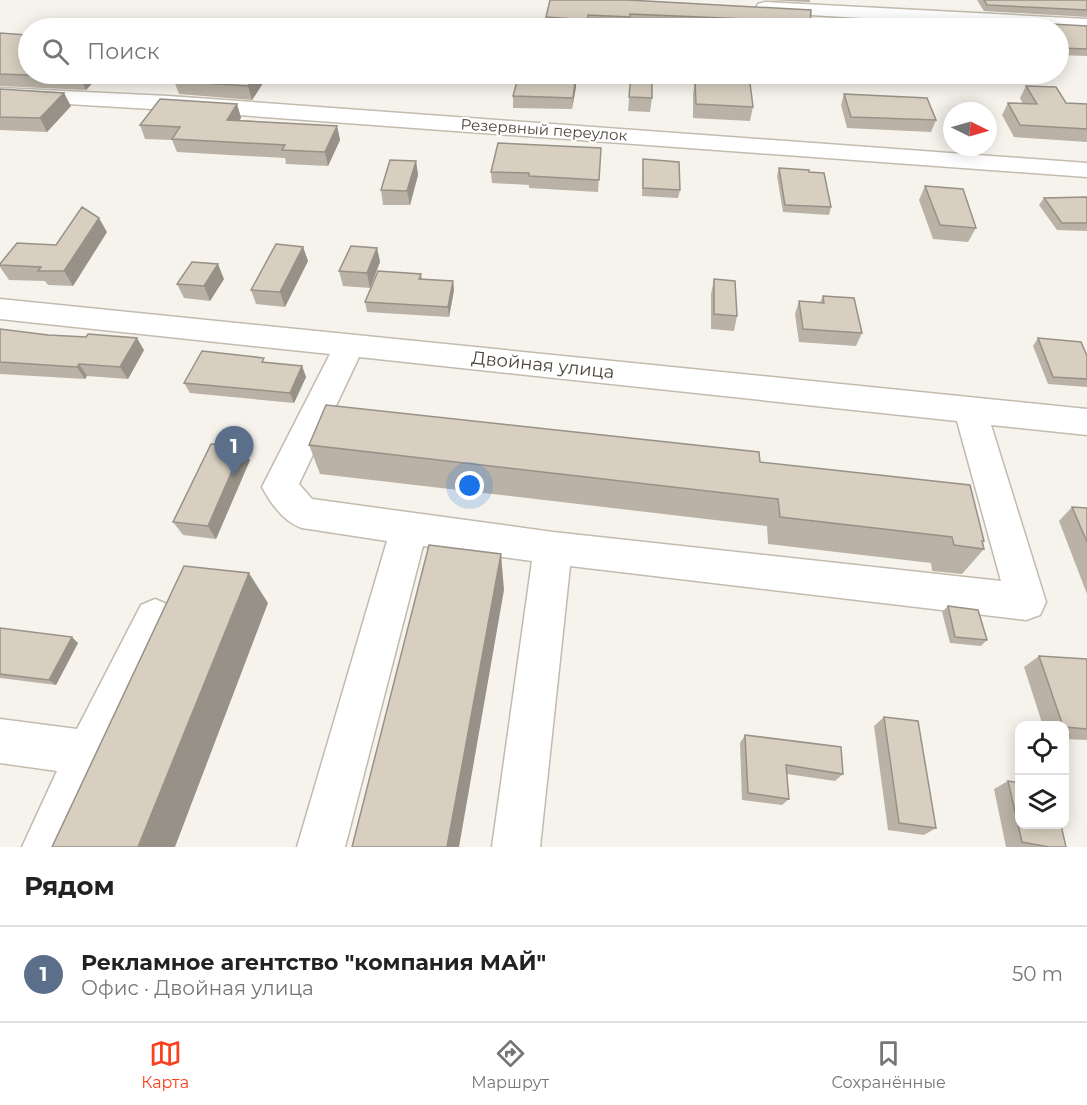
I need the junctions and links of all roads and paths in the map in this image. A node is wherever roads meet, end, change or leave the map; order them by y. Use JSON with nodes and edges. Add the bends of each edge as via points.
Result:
{"nodes":[{"id":1,"x":746,"y":7,"type":"edge"},
{"id":2,"x":954,"y":18,"type":"edge"},
{"id":3,"x":1069,"y":24,"type":"edge"},
{"id":4,"x":1087,"y":25,"type":"edge"},
{"id":5,"x":0,"y":94,"type":"edge"},
{"id":6,"x":1087,"y":170,"type":"edge"},
{"id":7,"x":0,"y":309,"type":"edge"},
{"id":8,"x":350,"y":345,"type":"junction"},
{"id":9,"x":970,"y":410,"type":"junction"},
{"id":10,"x":1087,"y":422,"type":"edge"},
{"id":11,"x":409,"y":529,"type":"junction"},
{"id":12,"x":553,"y":548,"type":"junction"},
{"id":13,"x":155,"y":618,"type":"dead end"},
{"id":14,"x":0,"y":741,"type":"edge"},
{"id":15,"x":88,"y":753,"type":"junction"},
{"id":16,"x":46,"y":847,"type":"edge"},
{"id":17,"x":321,"y":847,"type":"edge"},
{"id":18,"x":516,"y":847,"type":"edge"}],
"edges":[{"from":1,"to":2,"type":"street"},
{"from":3,"to":4,"type":"street"},
{"from":5,"to":6,"type":"street","name":"Резервный переулок","via":[[193,104]]},
{"from":7,"to":8,"type":"street","name":"Двойная улица"},
{"from":8,"to":9,"type":"street","name":"Двойная улица"},
{"from":8,"to":11,"type":"street","via":[[280,487],[302,513]]},
{"from":9,"to":10,"type":"street","name":"Двойная улица"},
{"from":9,"to":12,"type":"street","via":[[1026,602]]},
{"from":11,"to":12,"type":"street"},
{"from":11,"to":17,"type":"street"},
{"from":12,"to":18,"type":"street"},
{"from":13,"to":15,"type":"street"},
{"from":14,"to":15,"type":"street"},
{"from":15,"to":16,"type":"street"}]}
